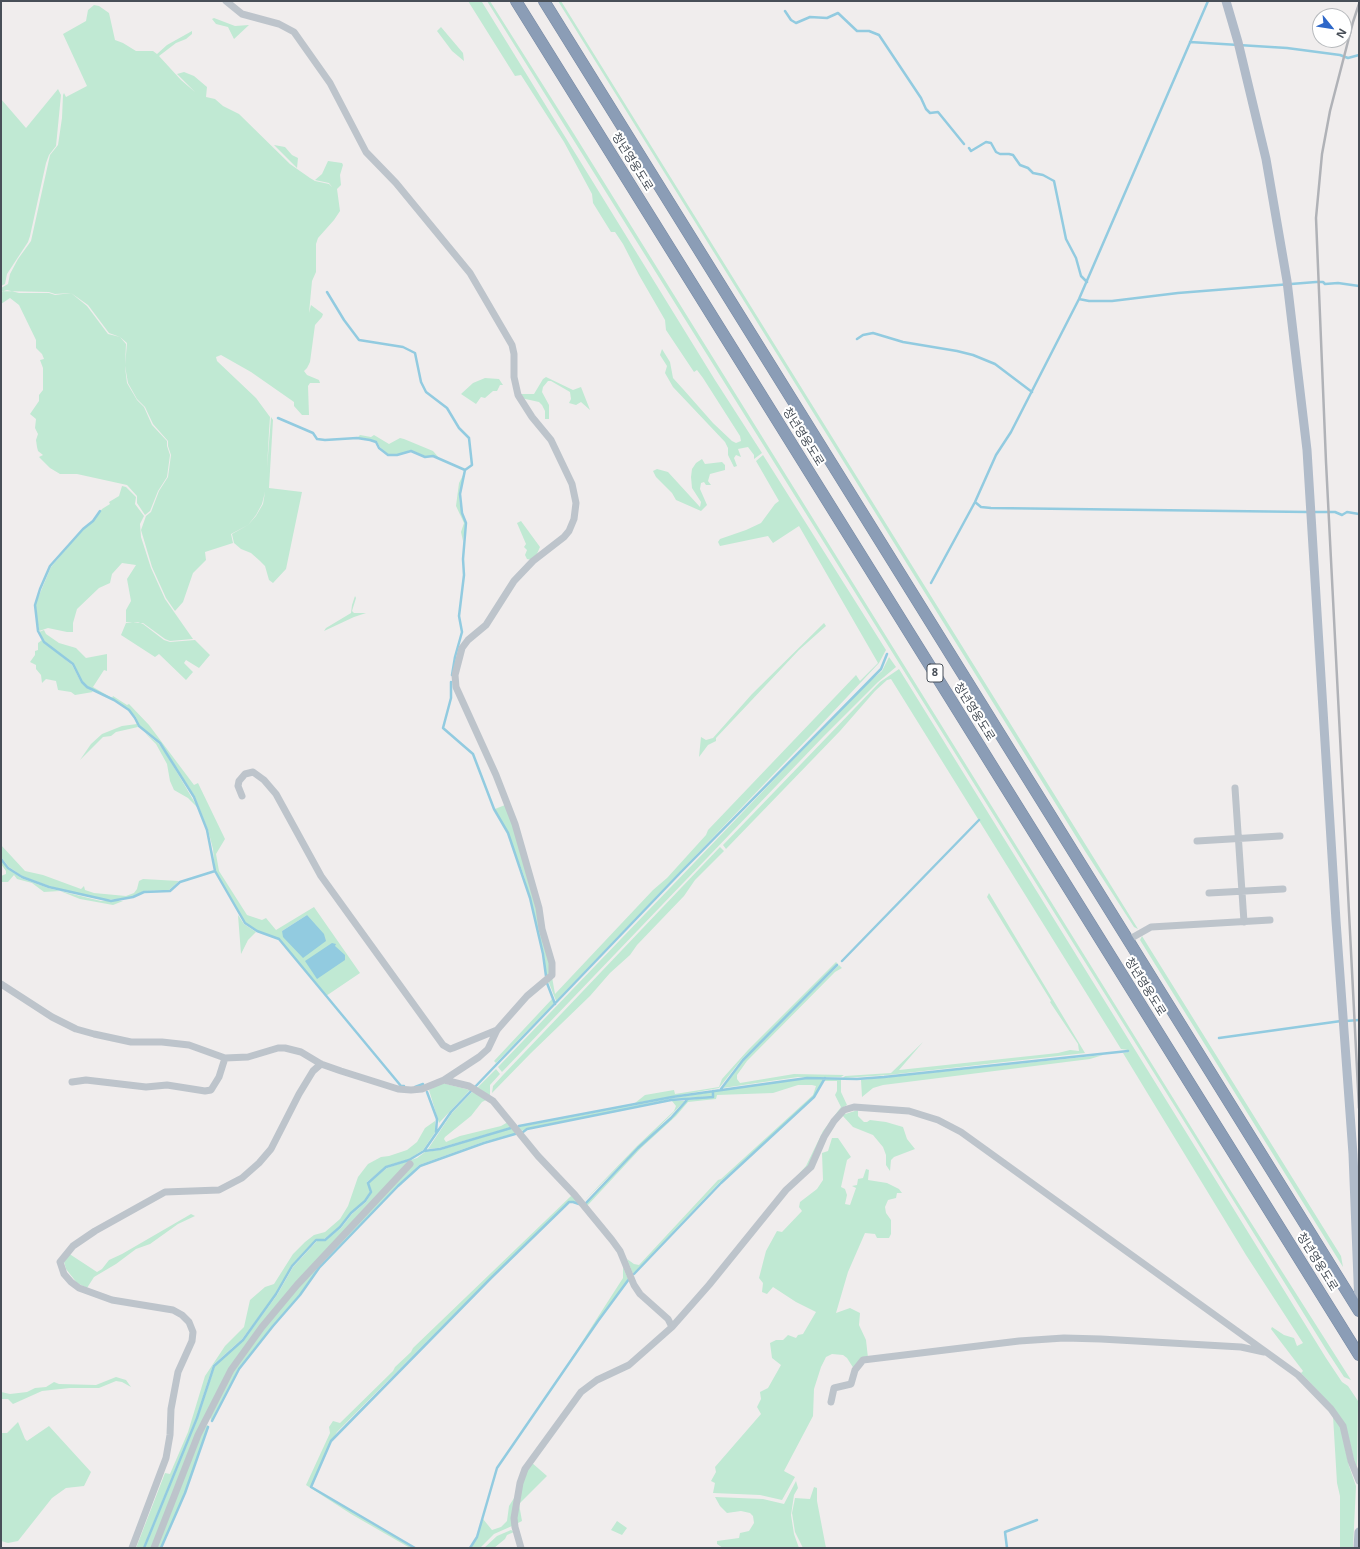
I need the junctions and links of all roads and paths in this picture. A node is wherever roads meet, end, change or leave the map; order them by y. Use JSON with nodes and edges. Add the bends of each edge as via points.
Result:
{"nodes":[{"id":1,"x":226,"y":1,"type":"edge"},
{"id":2,"x":516,"y":1,"type":"edge"},
{"id":3,"x":544,"y":1,"type":"edge"},
{"id":4,"x":1226,"y":1,"type":"edge"},
{"id":5,"x":1235,"y":788,"type":"dead end"},
{"id":6,"x":242,"y":796,"type":"dead end"},
{"id":7,"x":1280,"y":836,"type":"dead end"},
{"id":8,"x":1238,"y":838,"type":"junction"},
{"id":9,"x":1197,"y":841,"type":"dead end"},
{"id":10,"x":1283,"y":889,"type":"dead end"},
{"id":11,"x":1242,"y":891,"type":"junction"},
{"id":12,"x":1209,"y":893,"type":"dead end"},
{"id":13,"x":1270,"y":920,"type":"dead end"},
{"id":14,"x":1244,"y":922,"type":"junction"},
{"id":15,"x":1128,"y":940,"type":"junction"},
{"id":16,"x":1,"y":984,"type":"edge"},
{"id":17,"x":497,"y":1030,"type":"junction"},
{"id":18,"x":226,"y":1058,"type":"junction"},
{"id":19,"x":322,"y":1064,"type":"junction"},
{"id":20,"x":444,"y":1080,"type":"junction"},
{"id":21,"x":72,"y":1082,"type":"dead end"},
{"id":22,"x":410,"y":1164,"type":"dead end"},
{"id":23,"x":1355,"y":1302,"type":"edge"},
{"id":24,"x":1359,"y":1311,"type":"edge"},
{"id":25,"x":672,"y":1327,"type":"junction"},
{"id":26,"x":1267,"y":1352,"type":"junction"},
{"id":27,"x":1359,"y":1355,"type":"edge"},
{"id":28,"x":831,"y":1402,"type":"dead end"},
{"id":29,"x":1359,"y":1481,"type":"edge"},
{"id":30,"x":1359,"y":1532,"type":"edge"},
{"id":31,"x":132,"y":1548,"type":"edge"},
{"id":32,"x":154,"y":1548,"type":"edge"},
{"id":33,"x":521,"y":1548,"type":"edge"},
{"id":34,"x":1358,"y":1548,"type":"edge"}],
"edges":[{"from":1,"to":17,"type":"street","via":[[242,14],[279,24],[294,32],[322,69],[366,152],[470,273],[512,345],[518,395],[551,440],[575,494],[574,519],[564,537],[533,561],[514,581],[494,616],[462,648],[455,675],[456,686],[515,824],[552,963],[552,975],[527,996]]},
{"from":2,"to":27,"type":"highway","name":"청년영웅도로","number":"8"},
{"from":3,"to":15,"type":"highway","name":"청년영웅도로","number":"8"},
{"from":4,"to":23,"type":"main road","via":[[1266,159],[1287,286],[1307,450],[1353,1154]]},
{"from":5,"to":8,"type":"street"},
{"from":6,"to":17,"type":"street","via":[[239,781],[245,774],[253,772],[276,794],[321,876],[444,1045],[450,1049]]},
{"from":7,"to":8,"type":"street"},
{"from":8,"to":9,"type":"street"},
{"from":8,"to":11,"type":"street"},
{"from":10,"to":11,"type":"street"},
{"from":11,"to":12,"type":"street"},
{"from":11,"to":14,"type":"street"},
{"from":13,"to":14,"type":"street"},
{"from":14,"to":15,"type":"street","via":[[1151,927]]},
{"from":15,"to":23,"type":"highway","name":"청년영웅도로","number":"8"},
{"from":16,"to":18,"type":"street","via":[[52,1017],[76,1029],[131,1042],[189,1045]]},
{"from":17,"to":20,"type":"street","via":[[493,1040],[479,1057]]},
{"from":18,"to":19,"type":"street","via":[[248,1057],[285,1048],[301,1052]]},
{"from":18,"to":21,"type":"street","via":[[211,1090],[205,1091],[167,1085],[146,1087],[86,1080]]},
{"from":19,"to":20,"type":"street","via":[[398,1089],[422,1089]]},
{"from":19,"to":31,"type":"street","via":[[313,1071],[299,1094],[271,1149],[260,1163],[242,1178],[219,1190],[165,1192],[95,1231],[73,1246],[60,1262],[64,1274],[79,1288],[112,1300],[173,1310],[189,1322],[193,1332],[192,1341],[178,1372],[166,1458]]},
{"from":20,"to":25,"type":"street","via":[[469,1086],[493,1101],[612,1240],[640,1294],[668,1319]]},
{"from":22,"to":32,"type":"street","via":[[298,1285],[262,1327],[231,1370],[198,1436]]},
{"from":23,"to":24,"type":"highway","name":"청년영웅도로","number":"8"},
{"from":25,"to":26,"type":"street","via":[[709,1286],[786,1190],[811,1167],[824,1137],[844,1110],[874,1107],[922,1114],[961,1132]]},
{"from":25,"to":33,"type":"street","via":[[630,1365],[597,1380],[581,1392],[525,1469],[514,1518]]},
{"from":26,"to":28,"type":"street","via":[[1241,1347],[1101,1339],[1019,1341],[863,1360],[855,1370],[851,1384],[834,1388]]},
{"from":26,"to":29,"type":"street","via":[[1298,1375],[1331,1409],[1343,1426],[1351,1461]]},
{"from":30,"to":34,"type":"main road"}]}
